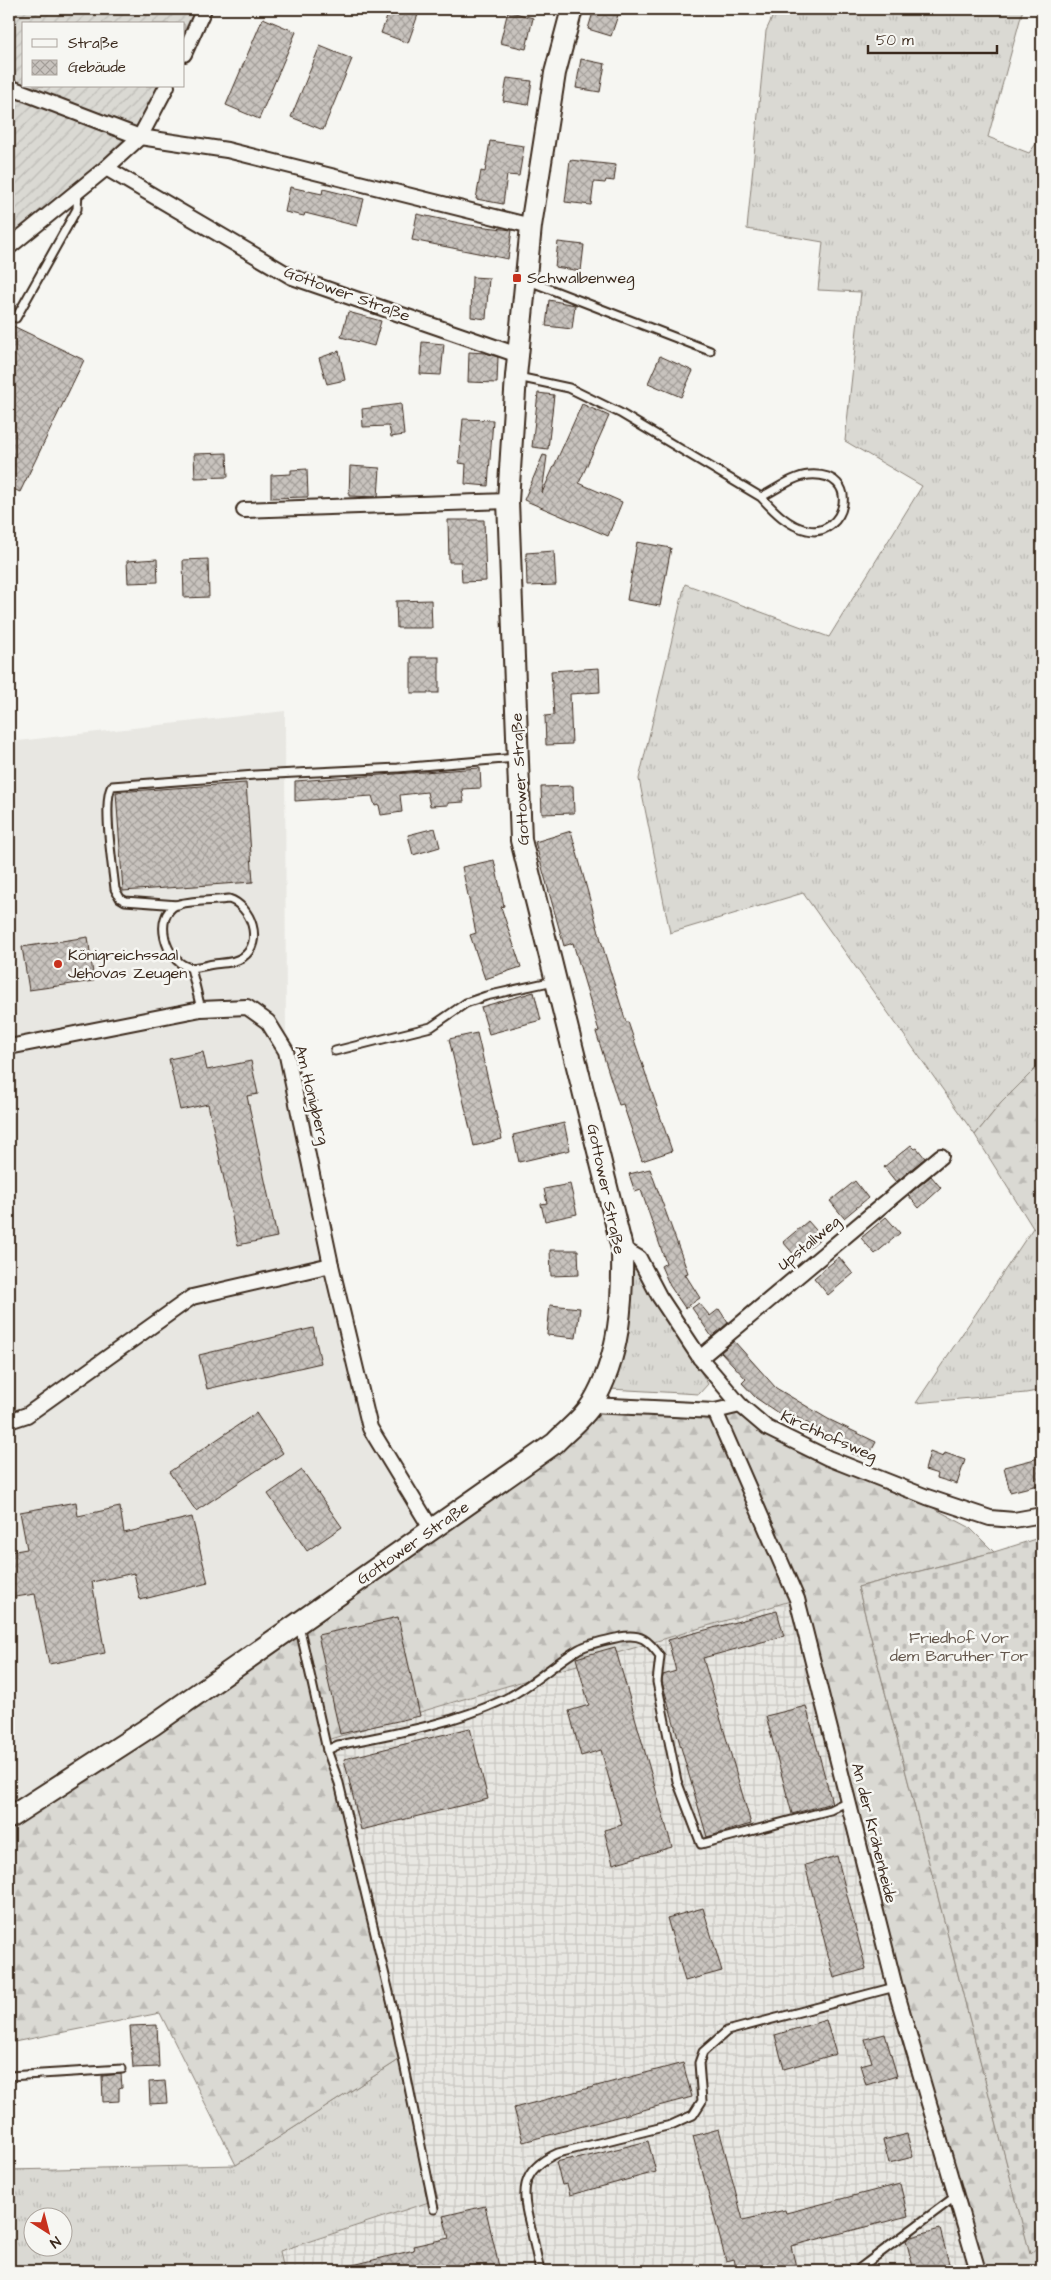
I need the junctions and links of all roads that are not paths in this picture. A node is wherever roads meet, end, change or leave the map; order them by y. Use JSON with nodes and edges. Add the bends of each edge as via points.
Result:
{"nodes":[{"id":1,"x":204,"y":9,"type":"edge"},
{"id":2,"x":572,"y":9,"type":"edge"},
{"id":3,"x":185,"y":52,"type":"edge"},
{"id":4,"x":9,"y":86,"type":"edge"},
{"id":5,"x":166,"y":88,"type":"edge"},
{"id":6,"x":140,"y":137,"type":"junction"},
{"id":7,"x":106,"y":168,"type":"junction"},
{"id":8,"x":78,"y":191,"type":"junction"},
{"id":9,"x":531,"y":226,"type":"junction"},
{"id":10,"x":9,"y":247,"type":"edge"},
{"id":11,"x":526,"y":280,"type":"junction"},
{"id":12,"x":16,"y":318,"type":"dead end"},
{"id":13,"x":710,"y":351,"type":"dead end"},
{"id":14,"x":518,"y":355,"type":"junction"},
{"id":15,"x":516,"y":376,"type":"junction"},
{"id":16,"x":761,"y":497,"type":"junction"},
{"id":17,"x":508,"y":501,"type":"junction"},
{"id":18,"x":244,"y":510,"type":"dead end"},
{"id":19,"x":518,"y":758,"type":"junction"},
{"id":20,"x":178,"y":904,"type":"junction"},
{"id":21,"x":191,"y":968,"type":"junction"},
{"id":22,"x":557,"y":981,"type":"junction"},
{"id":23,"x":201,"y":1009,"type":"junction"},
{"id":24,"x":9,"y":1047,"type":"edge"},
{"id":25,"x":335,"y":1051,"type":"dead end"},
{"id":26,"x":941,"y":1156,"type":"dead end"},
{"id":27,"x":622,"y":1248,"type":"junction"},
{"id":28,"x":331,"y":1265,"type":"junction"},
{"id":29,"x":700,"y":1358,"type":"junction"},
{"id":30,"x":591,"y":1405,"type":"junction"},
{"id":31,"x":740,"y":1405,"type":"junction"},
{"id":32,"x":715,"y":1411,"type":"junction"},
{"id":33,"x":9,"y":1421,"type":"edge"},
{"id":34,"x":1042,"y":1515,"type":"edge"},
{"id":35,"x":432,"y":1530,"type":"junction"},
{"id":36,"x":299,"y":1624,"type":"junction"},
{"id":37,"x":327,"y":1750,"type":"junction"},
{"id":38,"x":848,"y":1802,"type":"junction"},
{"id":39,"x":9,"y":1818,"type":"edge"},
{"id":40,"x":895,"y":1987,"type":"junction"},
{"id":41,"x":122,"y":2069,"type":"dead end"},
{"id":42,"x":9,"y":2076,"type":"edge"},
{"id":43,"x":956,"y":2196,"type":"junction"},
{"id":44,"x":434,"y":2209,"type":"dead end"},
{"id":45,"x":540,"y":2271,"type":"edge"},
{"id":46,"x":861,"y":2271,"type":"edge"},
{"id":47,"x":978,"y":2271,"type":"edge"}],
"edges":[{"from":1,"to":3,"type":"street"},
{"from":2,"to":9,"type":"street","name":"Gottower Straße","via":[[555,73]]},
{"from":4,"to":6,"type":"street"},
{"from":5,"to":6,"type":"street"},
{"from":6,"to":7,"type":"street"},
{"from":6,"to":9,"type":"street","via":[[227,150]]},
{"from":7,"to":8,"type":"street"},
{"from":7,"to":14,"type":"street","name":"Gottower Straße","via":[[292,277]]},
{"from":8,"to":10,"type":"street"},
{"from":8,"to":12,"type":"lane","via":[[77,209]]},
{"from":9,"to":11,"type":"street","name":"Gottower Straße"},
{"from":11,"to":13,"type":"lane"},
{"from":11,"to":14,"type":"street","name":"Gottower Straße"},
{"from":14,"to":15,"type":"street","name":"Gottower Straße"},
{"from":15,"to":16,"type":"lane","via":[[569,388],[620,413]]},
{"from":15,"to":17,"type":"street","name":"Gottower Straße"},
{"from":16,"to":16,"type":"lane","via":[[808,474],[838,482],[845,497],[833,523],[813,532],[792,525]]},
{"from":17,"to":18,"type":"street"},
{"from":17,"to":19,"type":"street","name":"Gottower Straße"},
{"from":19,"to":20,"type":"lane","via":[[112,786],[108,791],[107,807],[117,895],[125,901]]},
{"from":19,"to":22,"type":"street","name":"Gottower Straße","via":[[522,840]]},
{"from":20,"to":21,"type":"lane","via":[[164,922],[167,948],[180,964]]},
{"from":20,"to":21,"type":"lane","via":[[229,899],[241,905],[250,918],[253,947],[242,958]]},
{"from":21,"to":23,"type":"lane"},
{"from":22,"to":25,"type":"lane","via":[[486,996],[466,1003],[431,1027]]},
{"from":22,"to":27,"type":"street","name":"Gottower Straße"},
{"from":23,"to":24,"type":"street","name":"Am Honigberg"},
{"from":23,"to":28,"type":"street","name":"Am Honigberg","via":[[246,1007],[268,1022],[286,1051]]},
{"from":26,"to":29,"type":"street","name":"Upstallweg"},
{"from":27,"to":29,"type":"street","name":"Kirchhofsweg","via":[[639,1258],[659,1296]]},
{"from":27,"to":30,"type":"street","name":"Gottower Straße","via":[[617,1337]]},
{"from":28,"to":33,"type":"street","via":[[192,1298],[27,1415]]},
{"from":28,"to":35,"type":"street","name":"Am Honigberg","via":[[370,1428]]},
{"from":29,"to":31,"type":"street","name":"Kirchhofsweg"},
{"from":30,"to":32,"type":"street"},
{"from":30,"to":35,"type":"street","name":"Gottower Straße","via":[[555,1443]]},
{"from":31,"to":32,"type":"street"},
{"from":31,"to":34,"type":"street","name":"Kirchhofsweg","via":[[767,1428],[793,1441],[927,1497],[990,1518],[1014,1520]]},
{"from":32,"to":38,"type":"street","name":"An der Krähenheide","via":[[797,1599]]},
{"from":35,"to":36,"type":"street","name":"Gottower Straße"},
{"from":36,"to":37,"type":"lane"},
{"from":36,"to":39,"type":"street","name":"Gottower Straße","via":[[153,1725]]},
{"from":37,"to":38,"type":"lane","via":[[412,1730],[504,1700],[580,1649],[621,1637],[639,1636],[649,1641],[660,1656],[657,1682],[677,1781],[701,1844],[830,1810]]},
{"from":37,"to":44,"type":"lane","via":[[339,1783],[390,1995]]},
{"from":38,"to":40,"type":"street","name":"An der Krähenheide"},
{"from":40,"to":43,"type":"street","name":"An der Krähenheide"},
{"from":40,"to":45,"type":"lane","via":[[727,2031],[703,2052],[699,2063],[702,2101],[693,2115],[671,2125],[558,2152],[545,2158],[533,2169],[524,2186],[524,2204]]},
{"from":41,"to":42,"type":"lane"},
{"from":43,"to":46,"type":"lane","via":[[860,2268]]},
{"from":43,"to":47,"type":"street","name":"An der Krähenheide"}]}
